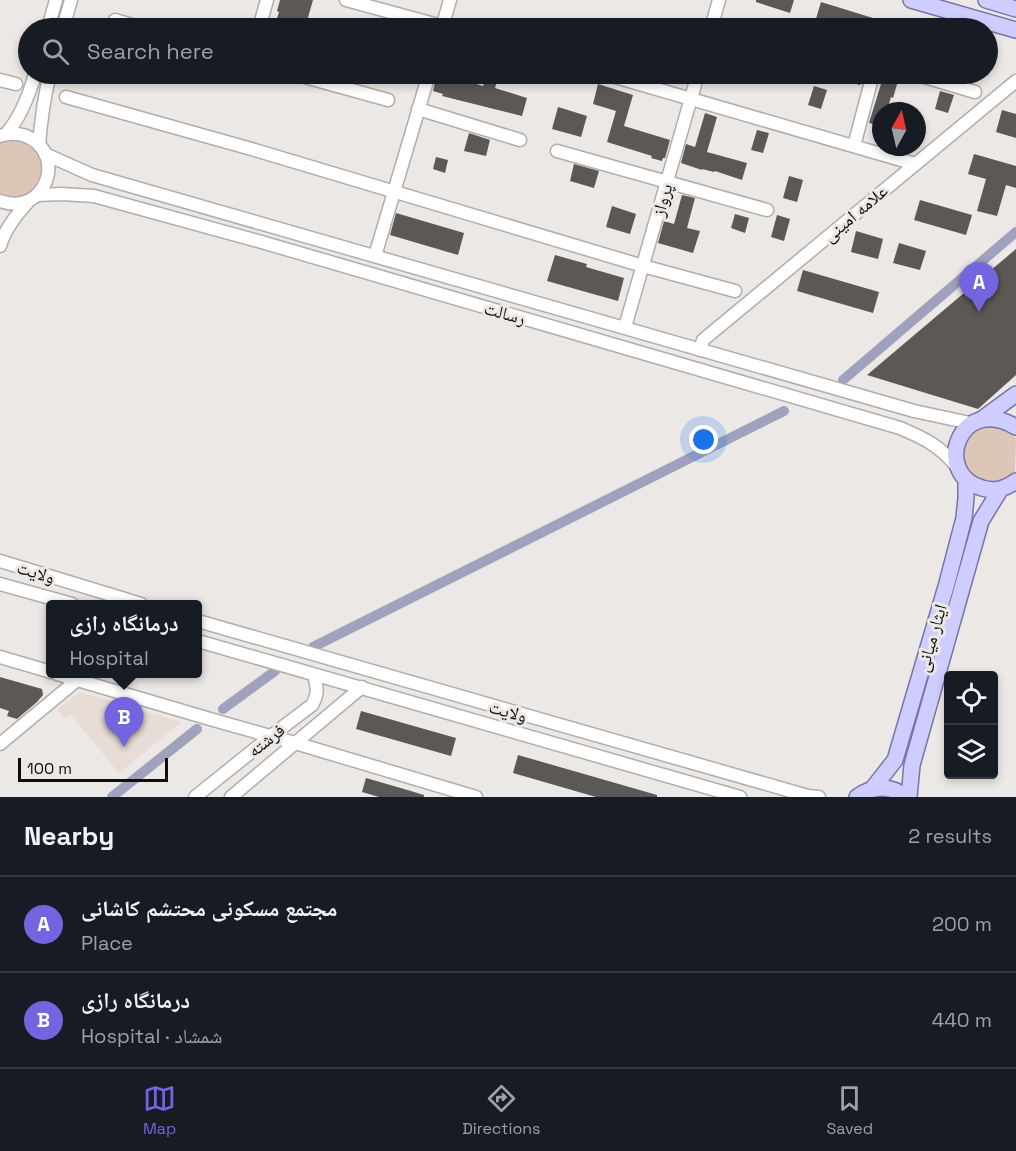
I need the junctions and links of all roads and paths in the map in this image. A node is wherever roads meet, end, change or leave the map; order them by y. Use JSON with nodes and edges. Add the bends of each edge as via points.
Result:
{"nodes":[{"id":1,"x":56,"y":0,"type":"edge"},
{"id":2,"x":71,"y":0,"type":"edge"},
{"id":3,"x":267,"y":0,"type":"edge"},
{"id":4,"x":346,"y":0,"type":"edge"},
{"id":5,"x":450,"y":0,"type":"edge"},
{"id":6,"x":719,"y":0,"type":"edge"},
{"id":7,"x":911,"y":0,"type":"edge"},
{"id":8,"x":986,"y":0,"type":"edge"},
{"id":9,"x":1016,"y":9,"type":"edge"},
{"id":10,"x":51,"y":18,"type":"edge"},
{"id":11,"x":66,"y":18,"type":"edge"},
{"id":12,"x":262,"y":18,"type":"edge"},
{"id":13,"x":410,"y":18,"type":"edge"},
{"id":14,"x":447,"y":18,"type":"edge"},
{"id":15,"x":714,"y":18,"type":"edge"},
{"id":16,"x":974,"y":18,"type":"edge"},
{"id":17,"x":998,"y":25,"type":"edge"},
{"id":18,"x":1016,"y":30,"type":"edge"},
{"id":19,"x":0,"y":80,"type":"edge"},
{"id":20,"x":1016,"y":81,"type":"edge"},
{"id":21,"x":16,"y":84,"type":"dead end"},
{"id":22,"x":32,"y":84,"type":"edge"},
{"id":23,"x":47,"y":84,"type":"edge"},
{"id":24,"x":330,"y":84,"type":"edge"},
{"id":25,"x":426,"y":84,"type":"edge"},
{"id":26,"x":641,"y":84,"type":"edge"},
{"id":27,"x":695,"y":84,"type":"edge"},
{"id":28,"x":870,"y":84,"type":"edge"},
{"id":29,"x":948,"y":84,"type":"edge"},
{"id":30,"x":975,"y":92,"type":"dead end"},
{"id":31,"x":66,"y":97,"type":"dead end"},
{"id":32,"x":691,"y":98,"type":"junction"},
{"id":33,"x":388,"y":100,"type":"dead end"},
{"id":34,"x":418,"y":109,"type":"junction"},
{"id":35,"x":3,"y":135,"type":"edge"},
{"id":36,"x":520,"y":140,"type":"dead end"},
{"id":37,"x":854,"y":146,"type":"junction"},
{"id":38,"x":42,"y":149,"type":"junction"},
{"id":39,"x":557,"y":151,"type":"dead end"},
{"id":40,"x":915,"y":164,"type":"junction"},
{"id":41,"x":667,"y":182,"type":"junction"},
{"id":42,"x":394,"y":193,"type":"junction"},
{"id":43,"x":32,"y":198,"type":"junction"},
{"id":44,"x":0,"y":201,"type":"edge"},
{"id":45,"x":767,"y":210,"type":"dead end"},
{"id":46,"x":0,"y":246,"type":"edge"},
{"id":47,"x":375,"y":256,"type":"junction"},
{"id":48,"x":643,"y":266,"type":"junction"},
{"id":49,"x":735,"y":291,"type":"dead end"},
{"id":50,"x":625,"y":327,"type":"junction"},
{"id":51,"x":700,"y":350,"type":"junction"},
{"id":52,"x":1016,"y":394,"type":"edge"},
{"id":53,"x":976,"y":421,"type":"junction"},
{"id":54,"x":1016,"y":427,"type":"edge"},
{"id":55,"x":962,"y":474,"type":"junction"},
{"id":56,"x":1016,"y":481,"type":"edge"},
{"id":57,"x":1000,"y":489,"type":"junction"},
{"id":58,"x":0,"y":561,"type":"edge"},
{"id":59,"x":0,"y":584,"type":"edge"},
{"id":60,"x":58,"y":600,"type":"edge"},
{"id":61,"x":128,"y":600,"type":"edge"},
{"id":62,"x":202,"y":622,"type":"edge"},
{"id":63,"x":202,"y":642,"type":"edge"},
{"id":64,"x":0,"y":657,"type":"edge"},
{"id":65,"x":46,"y":671,"type":"edge"},
{"id":66,"x":314,"y":675,"type":"junction"},
{"id":67,"x":81,"y":678,"type":"edge"},
{"id":68,"x":85,"y":678,"type":"edge"},
{"id":69,"x":362,"y":687,"type":"junction"},
{"id":70,"x":271,"y":736,"type":"junction"},
{"id":71,"x":295,"y":743,"type":"junction"},
{"id":72,"x":0,"y":744,"type":"edge"},
{"id":73,"x":873,"y":788,"type":"junction"},
{"id":74,"x":454,"y":794,"type":"edge"},
{"id":75,"x":195,"y":797,"type":"edge"},
{"id":76,"x":231,"y":797,"type":"edge"},
{"id":77,"x":476,"y":797,"type":"edge"},
{"id":78,"x":740,"y":797,"type":"edge"},
{"id":79,"x":819,"y":797,"type":"edge"},
{"id":80,"x":857,"y":797,"type":"edge"},
{"id":81,"x":908,"y":797,"type":"edge"}],
"edges":[{"from":1,"to":10,"type":"street"},
{"from":2,"to":11,"type":"street"},
{"from":3,"to":12,"type":"street"},
{"from":4,"to":13,"type":"street"},
{"from":5,"to":14,"type":"street"},
{"from":6,"to":15,"type":"street"},
{"from":7,"to":16,"type":"main road"},
{"from":8,"to":9,"type":"main road"},
{"from":17,"to":18,"type":"main road"},
{"from":19,"to":21,"type":"street"},
{"from":20,"to":40,"type":"street","name":"علامه امینی"},
{"from":22,"to":35,"type":"street","via":[[15,124]]},
{"from":23,"to":38,"type":"street","via":[[41,119]]},
{"from":24,"to":33,"type":"street"},
{"from":25,"to":34,"type":"street"},
{"from":26,"to":32,"type":"street"},
{"from":27,"to":32,"type":"street","name":"پرواز"},
{"from":28,"to":37,"type":"street"},
{"from":29,"to":30,"type":"street"},
{"from":31,"to":42,"type":"street"},
{"from":32,"to":37,"type":"street"},
{"from":32,"to":41,"type":"street","name":"پرواز"},
{"from":34,"to":36,"type":"street"},
{"from":34,"to":42,"type":"street"},
{"from":35,"to":38,"type":"street","name":"رسالت","via":[[30,137]]},
{"from":37,"to":40,"type":"street"},
{"from":38,"to":43,"type":"street","via":[[48,176],[44,187]]},
{"from":38,"to":47,"type":"street","name":"رسالت","via":[[92,174]]},
{"from":39,"to":41,"type":"street"},
{"from":40,"to":51,"type":"street","name":"علامه امینی","via":[[703,340]]},
{"from":41,"to":45,"type":"street"},
{"from":41,"to":48,"type":"street","name":"پرواز"},
{"from":42,"to":47,"type":"street"},
{"from":42,"to":48,"type":"street"},
{"from":43,"to":44,"type":"street","name":"رسالت","via":[[17,204]]},
{"from":43,"to":46,"type":"street","via":[[15,216]]},
{"from":43,"to":55,"type":"street","name":"رسالت","via":[[62,194],[94,196],[900,428],[936,446]]},
{"from":47,"to":50,"type":"street","name":"رسالت"},
{"from":48,"to":49,"type":"street"},
{"from":48,"to":50,"type":"street","name":"پرواز"},
{"from":50,"to":51,"type":"street","name":"رسالت"},
{"from":51,"to":53,"type":"street","name":"رسالت","via":[[914,411]]},
{"from":52,"to":53,"type":"main road"},
{"from":53,"to":54,"type":"main road","via":[[994,418]]},
{"from":53,"to":55,"type":"main road","name":"ایثار میانی","via":[[962,433],[957,445],[956,457]]},
{"from":55,"to":57,"type":"main road","via":[[976,486]]},
{"from":55,"to":73,"type":"main road","name":"ایثار میانی","via":[[964,518],[947,583],[895,760]]},
{"from":56,"to":57,"type":"main road"},
{"from":57,"to":81,"type":"main road","name":"ایثار میانی","via":[[981,521],[912,765]]},
{"from":58,"to":61,"type":"street","name":"ولایت"},
{"from":59,"to":60,"type":"street","name":"ولایت"},
{"from":62,"to":79,"type":"street","name":"ولایت"},
{"from":63,"to":66,"type":"street","name":"ولایت"},
{"from":64,"to":65,"type":"street"},
{"from":66,"to":69,"type":"street","name":"ولایت"},
{"from":66,"to":70,"type":"street","name":"فرشته","via":[[318,690],[312,705]]},
{"from":67,"to":72,"type":"street"},
{"from":68,"to":70,"type":"street"},
{"from":69,"to":71,"type":"street","name":"فرشته"},
{"from":69,"to":78,"type":"street","name":"ولایت"},
{"from":70,"to":71,"type":"street"},
{"from":70,"to":75,"type":"street","name":"فرشته"},
{"from":71,"to":74,"type":"street"},
{"from":71,"to":76,"type":"street","name":"فرشته"},
{"from":73,"to":80,"type":"main road"},
{"from":73,"to":81,"type":"main road","via":[[893,789]]},
{"from":74,"to":77,"type":"street"}]}
